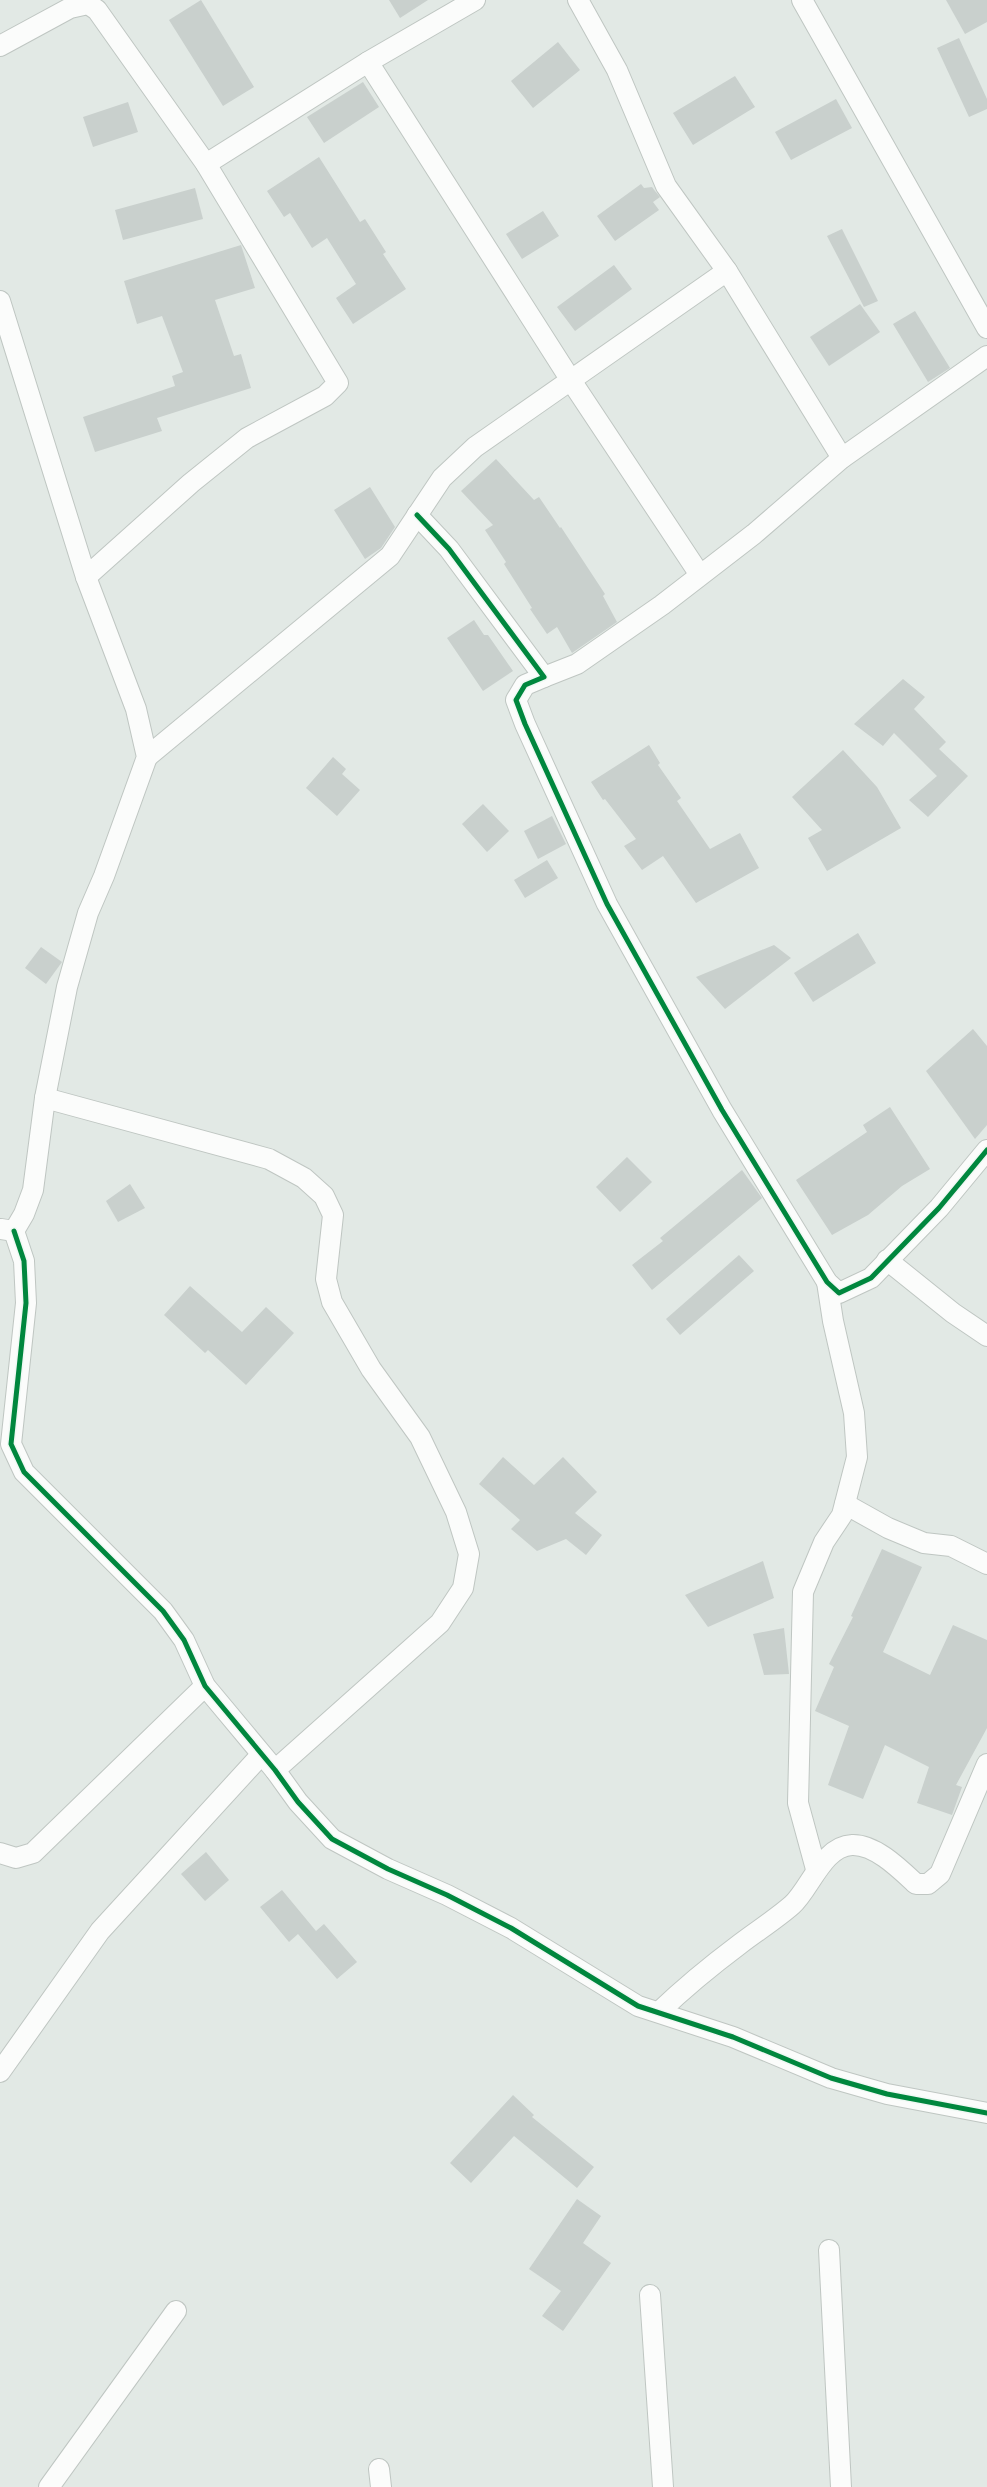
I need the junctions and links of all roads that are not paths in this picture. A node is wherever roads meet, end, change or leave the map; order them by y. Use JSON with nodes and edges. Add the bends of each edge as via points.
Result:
{"nodes":[{"id":1,"x":475,"y":0,"type":"edge"},
{"id":2,"x":578,"y":0,"type":"edge"},
{"id":3,"x":807,"y":2,"type":"edge"},
{"id":4,"x":0,"y":46,"type":"edge"},
{"id":5,"x":368,"y":62,"type":"junction"},
{"id":6,"x":206,"y":164,"type":"junction"},
{"id":7,"x":727,"y":271,"type":"junction"},
{"id":8,"x":0,"y":301,"type":"edge"},
{"id":9,"x":987,"y":328,"type":"edge"},
{"id":10,"x":987,"y":356,"type":"edge"},
{"id":11,"x":572,"y":382,"type":"junction"},
{"id":12,"x":842,"y":458,"type":"junction"},
{"id":13,"x":417,"y":514,"type":"junction"},
{"id":14,"x":700,"y":575,"type":"junction"},
{"id":15,"x":86,"y":577,"type":"junction"},
{"id":16,"x":544,"y":677,"type":"junction"},
{"id":17,"x":147,"y":757,"type":"junction"},
{"id":18,"x":45,"y":1098,"type":"junction"},
{"id":19,"x":987,"y":1150,"type":"edge"},
{"id":20,"x":7,"y":1230,"type":"edge"},
{"id":21,"x":887,"y":1260,"type":"junction"},
{"id":22,"x":827,"y":1282,"type":"junction"},
{"id":23,"x":987,"y":1336,"type":"edge"},
{"id":24,"x":845,"y":1504,"type":"junction"},
{"id":25,"x":987,"y":1564,"type":"edge"},
{"id":26,"x":205,"y":1686,"type":"junction"},
{"id":27,"x":261,"y":1755,"type":"junction"},
{"id":28,"x":987,"y":1764,"type":"edge"},
{"id":29,"x":275,"y":1770,"type":"junction"},
{"id":30,"x":0,"y":1853,"type":"edge"},
{"id":31,"x":816,"y":1870,"type":"junction"},
{"id":32,"x":659,"y":2012,"type":"junction"},
{"id":33,"x":0,"y":2072,"type":"edge"},
{"id":34,"x":987,"y":2113,"type":"edge"},
{"id":35,"x":829,"y":2250,"type":"dead end"},
{"id":36,"x":650,"y":2295,"type":"dead end"},
{"id":37,"x":176,"y":2311,"type":"dead end"},
{"id":38,"x":49,"y":2487,"type":"edge"},
{"id":39,"x":663,"y":2487,"type":"edge"},
{"id":40,"x":841,"y":2487,"type":"edge"}],
"edges":[{"from":1,"to":5,"type":"street"},
{"from":2,"to":7,"type":"street","via":[[617,70],[666,186]]},
{"from":3,"to":9,"type":"street"},
{"from":4,"to":6,"type":"street","via":[[70,8],[88,4],[98,10]]},
{"from":5,"to":6,"type":"street"},
{"from":5,"to":11,"type":"street"},
{"from":6,"to":15,"type":"street","via":[[338,383],[325,396],[247,438],[191,483]]},
{"from":7,"to":11,"type":"street"},
{"from":7,"to":12,"type":"street"},
{"from":8,"to":15,"type":"street"},
{"from":10,"to":12,"type":"street"},
{"from":11,"to":13,"type":"street","via":[[475,447],[442,478]]},
{"from":11,"to":14,"type":"street"},
{"from":12,"to":14,"type":"street","via":[[754,534]]},
{"from":13,"to":16,"type":"street","via":[[449,549]]},
{"from":13,"to":17,"type":"street","via":[[390,556]]},
{"from":14,"to":16,"type":"street","via":[[577,664]]},
{"from":15,"to":17,"type":"street","via":[[136,709]]},
{"from":16,"to":22,"type":"street","via":[[525,685],[516,700],[607,904],[722,1110]]},
{"from":17,"to":18,"type":"street","via":[[88,912],[67,987]]},
{"from":18,"to":20,"type":"street","via":[[33,1190],[24,1214]]},
{"from":18,"to":29,"type":"street","via":[[269,1159],[304,1178],[324,1196],[333,1215],[326,1279],[332,1302],[371,1369],[420,1437],[456,1512],[470,1554],[464,1588],[440,1623]]},
{"from":19,"to":21,"type":"street","via":[[939,1208]]},
{"from":20,"to":26,"type":"street","via":[[24,1261],[26,1302],[11,1444],[24,1472],[163,1611],[184,1640]]},
{"from":21,"to":22,"type":"street","via":[[871,1278],[851,1289],[839,1293]]},
{"from":21,"to":23,"type":"street"},
{"from":22,"to":24,"type":"street","via":[[854,1413],[858,1457]]},
{"from":24,"to":25,"type":"street","via":[[888,1528],[924,1543],[951,1546]]},
{"from":24,"to":31,"type":"street","via":[[842,1515],[824,1542],[803,1592],[798,1803]]},
{"from":26,"to":27,"type":"street"},
{"from":26,"to":30,"type":"street","via":[[33,1853],[16,1858]]},
{"from":27,"to":29,"type":"street"},
{"from":27,"to":33,"type":"street","via":[[100,1932]]},
{"from":28,"to":31,"type":"street","via":[[940,1874],[928,1884],[916,1884],[867,1847],[851,1845],[840,1848]]},
{"from":29,"to":32,"type":"street","via":[[298,1802],[332,1839],[510,1928],[638,2006]]},
{"from":31,"to":32,"type":"street","via":[[794,1904],[690,1982]]},
{"from":32,"to":34,"type":"street","via":[[733,2037],[831,2078],[887,2094]]},
{"from":35,"to":40,"type":"street"},
{"from":36,"to":39,"type":"street"},
{"from":37,"to":38,"type":"street"}]}
